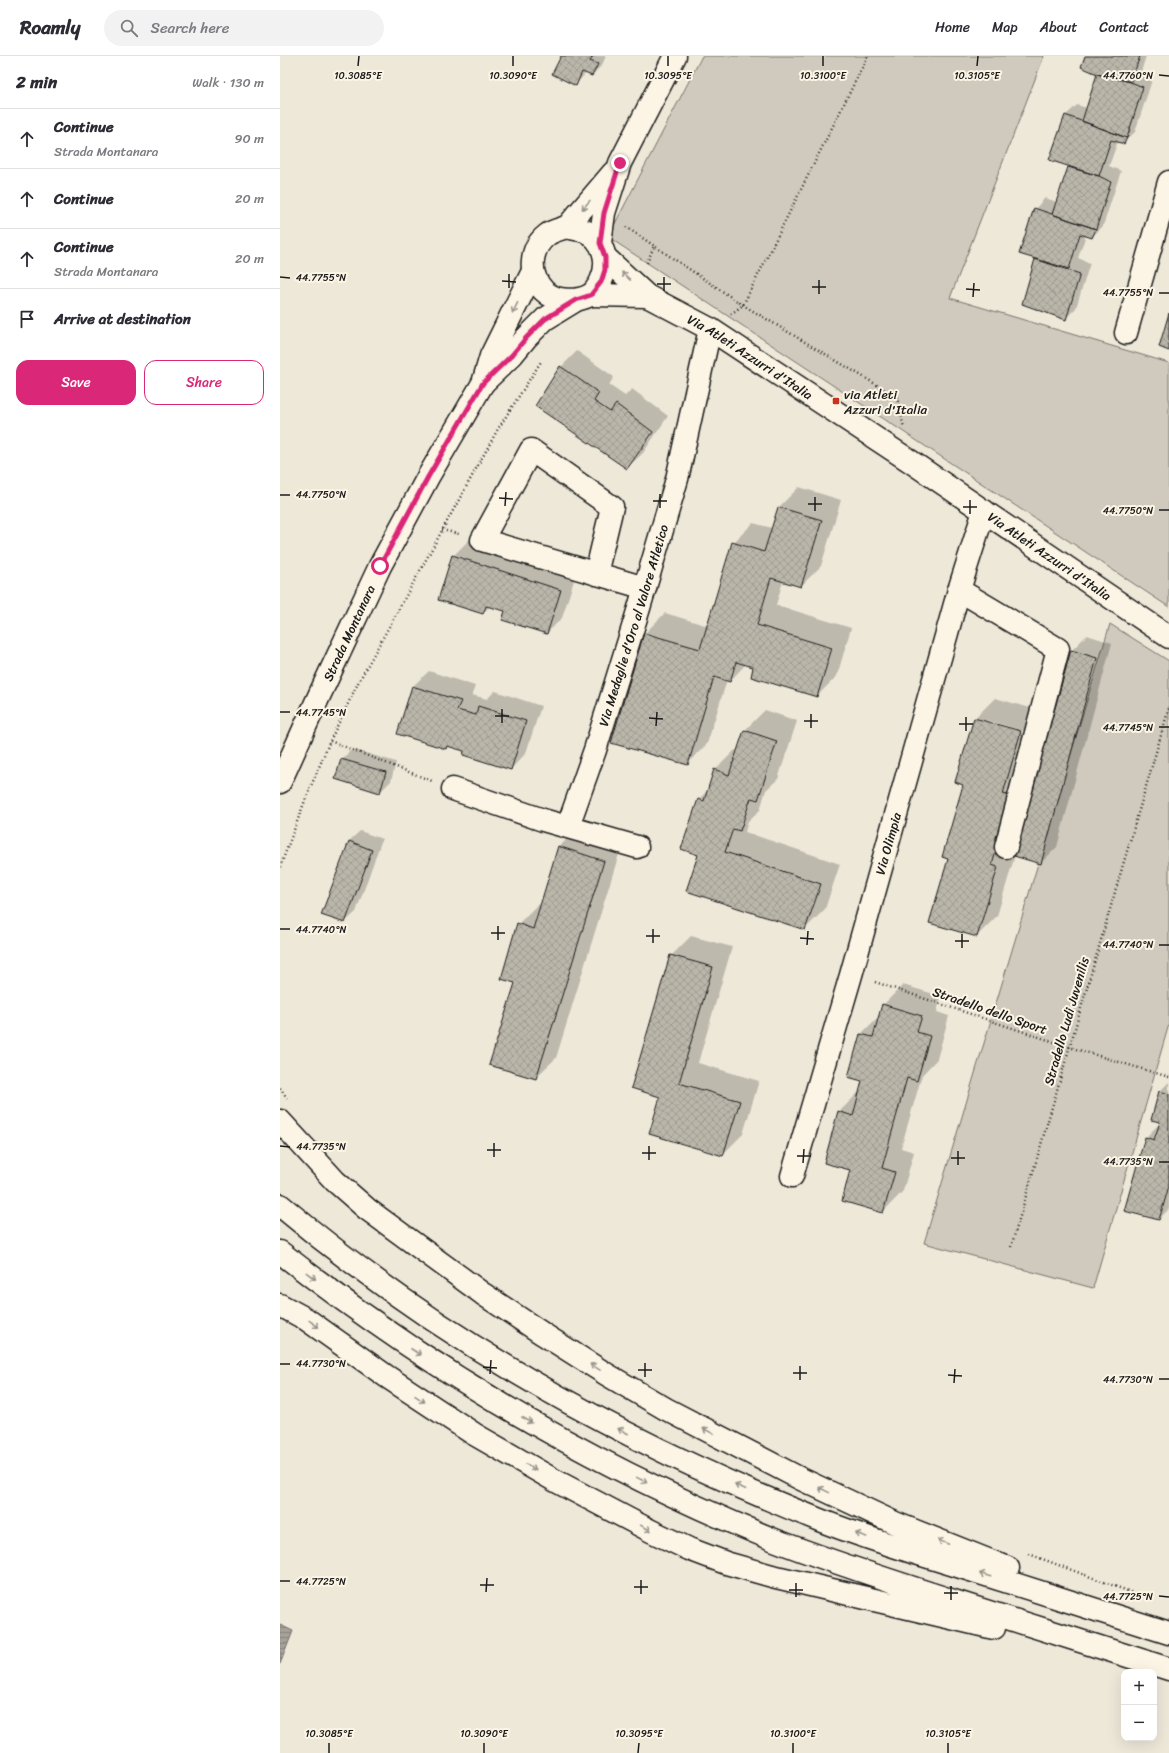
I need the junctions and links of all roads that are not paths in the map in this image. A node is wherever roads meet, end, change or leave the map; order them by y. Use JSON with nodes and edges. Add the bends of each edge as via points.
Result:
{"nodes":[{"id":1,"x":675,"y":56,"type":"edge"},
{"id":2,"x":620,"y":163,"type":"junction"},
{"id":3,"x":1169,"y":182,"type":"edge"},
{"id":4,"x":567,"y":227,"type":"junction"},
{"id":5,"x":602,"y":250,"type":"junction"},
{"id":6,"x":532,"y":273,"type":"junction"},
{"id":7,"x":642,"y":291,"type":"junction"},
{"id":8,"x":584,"y":297,"type":"junction"},
{"id":9,"x":710,"y":329,"type":"junction"},
{"id":10,"x":1126,"y":333,"type":"dead end"},
{"id":11,"x":483,"y":383,"type":"junction"},
{"id":12,"x":984,"y":511,"type":"junction"},
{"id":13,"x":596,"y":574,"type":"junction"},
{"id":14,"x":645,"y":588,"type":"junction"},
{"id":15,"x":959,"y":590,"type":"junction"},
{"id":16,"x":1169,"y":637,"type":"edge"},
{"id":17,"x":280,"y":782,"type":"edge"},
{"id":18,"x":453,"y":789,"type":"road end"},
{"id":19,"x":568,"y":826,"type":"junction"},
{"id":20,"x":637,"y":847,"type":"dead end"},
{"id":21,"x":1006,"y":847,"type":"dead end"},
{"id":22,"x":280,"y":1121,"type":"edge"},
{"id":23,"x":792,"y":1176,"type":"dead end"},
{"id":24,"x":280,"y":1205,"type":"edge"},
{"id":25,"x":280,"y":1252,"type":"edge"},
{"id":26,"x":280,"y":1305,"type":"edge"},
{"id":27,"x":1121,"y":1617,"type":"junction"},
{"id":28,"x":1169,"y":1633,"type":"edge"},
{"id":29,"x":1119,"y":1654,"type":"junction"},
{"id":30,"x":1169,"y":1669,"type":"edge"}],
"edges":[{"from":1,"to":2,"type":"main road"},
{"from":2,"to":4,"type":"main road","one_way":true},
{"from":2,"to":5,"type":"main road","via":[[604,213]]},
{"from":3,"to":10,"type":"main road"},
{"from":4,"to":5,"type":"main road","via":[[585,232]]},
{"from":4,"to":6,"type":"main road","via":[[547,234],[536,247]]},
{"from":7,"to":5,"type":"main road","name":"Via Atleti Azzurri d'Italia","one_way":true},
{"from":5,"to":8,"type":"main road","via":[[605,270],[601,282]]},
{"from":6,"to":8,"type":"main road","via":[[544,292],[557,299]]},
{"from":6,"to":11,"type":"main road","name":"Strada Montanara","one_way":true,"via":[[491,356]]},
{"from":7,"to":8,"type":"main road","name":"Via Atleti Azzurri d'Italia"},
{"from":7,"to":9,"type":"main road","name":"Via Atleti Azzurri d'Italia"},
{"from":8,"to":11,"type":"main road","name":"Strada Montanara","via":[[545,319]]},
{"from":9,"to":12,"type":"main road","name":"Via Atleti Azzurri d'Italia"},
{"from":9,"to":14,"type":"main road","name":"Via Medaglie d'Oro al Valore Atletico","via":[[677,479]]},
{"from":11,"to":17,"type":"main road","name":"Strada Montanara","via":[[380,566]]},
{"from":12,"to":15,"type":"main road","name":"Via Olimpia"},
{"from":12,"to":16,"type":"main road","name":"Via Atleti Azzurri d'Italia"},
{"from":13,"to":13,"type":"main road","via":[[482,540],[531,450],[612,507]]},
{"from":13,"to":14,"type":"main road"},
{"from":14,"to":19,"type":"main road","name":"Via Medaglie d'Oro al Valore Atletico","via":[[595,750]]},
{"from":15,"to":21,"type":"main road","via":[[1058,649]]},
{"from":15,"to":23,"type":"main road","name":"Via Olimpia"},
{"from":18,"to":19,"type":"main road"},
{"from":19,"to":20,"type":"main road"},
{"from":27,"to":22,"type":"main road","one_way":true,"via":[[850,1503],[666,1409],[606,1374],[483,1294],[368,1209],[335,1181]]},
{"from":27,"to":24,"type":"main road","one_way":true,"via":[[824,1522],[669,1455],[569,1403],[472,1344],[379,1281]]},
{"from":25,"to":29,"type":"main road","one_way":true,"via":[[360,1312],[451,1374],[554,1435],[662,1490],[719,1517],[824,1558]]},
{"from":26,"to":29,"type":"main road","one_way":true,"via":[[306,1319],[474,1434],[554,1480],[689,1549],[772,1576],[1010,1632]]},
{"from":27,"to":28,"type":"main road"},
{"from":29,"to":30,"type":"main road"}]}
